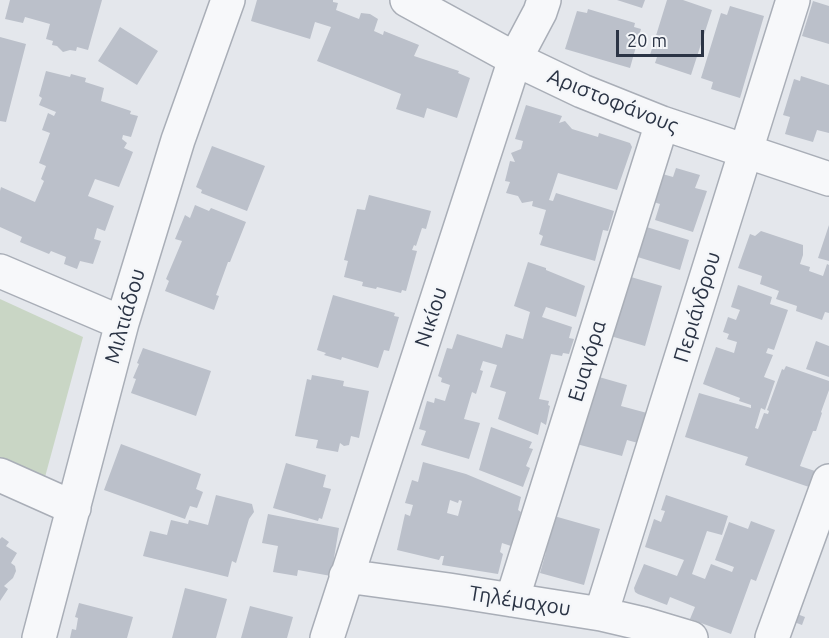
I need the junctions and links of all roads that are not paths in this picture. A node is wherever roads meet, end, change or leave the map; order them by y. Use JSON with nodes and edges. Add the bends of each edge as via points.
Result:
{"nodes":[{"id":1,"x":228,"y":0,"type":"edge"},
{"id":2,"x":407,"y":0,"type":"edge"},
{"id":3,"x":544,"y":0,"type":"edge"},
{"id":4,"x":793,"y":0,"type":"edge"},
{"id":5,"x":515,"y":59,"type":"junction"},
{"id":6,"x":662,"y":123,"type":"junction"},
{"id":7,"x":745,"y":152,"type":"junction"},
{"id":8,"x":829,"y":179,"type":"edge"},
{"id":9,"x":0,"y":271,"type":"edge"},
{"id":10,"x":122,"y":323,"type":"junction"},
{"id":11,"x":0,"y":475,"type":"edge"},
{"id":12,"x":829,"y":481,"type":"edge"},
{"id":13,"x":74,"y":508,"type":"junction"},
{"id":14,"x":346,"y":576,"type":"junction"},
{"id":15,"x":512,"y":600,"type":"junction"},
{"id":16,"x":601,"y":615,"type":"junction"},
{"id":17,"x":39,"y":638,"type":"edge"},
{"id":18,"x":327,"y":638,"type":"edge"},
{"id":19,"x":691,"y":638,"type":"edge"},
{"id":20,"x":772,"y":638,"type":"edge"}],
"edges":[{"from":1,"to":10,"type":"street","name":"Μιλτιάδου","via":[[178,140]]},
{"from":2,"to":5,"type":"street","name":"Αριστοφάνους"},
{"from":3,"to":5,"type":"street","name":"Νικίου"},
{"from":4,"to":7,"type":"street","name":"Περιάνδρου"},
{"from":5,"to":6,"type":"street","name":"Αριστοφάνους"},
{"from":5,"to":14,"type":"street","name":"Νικίου"},
{"from":6,"to":7,"type":"street","name":"Αριστοφάνους"},
{"from":6,"to":15,"type":"street","name":"Ευαγόρα"},
{"from":7,"to":8,"type":"street","name":"Αριστοφάνους"},
{"from":7,"to":16,"type":"street","name":"Περιάνδρου"},
{"from":9,"to":10,"type":"street"},
{"from":10,"to":13,"type":"street","name":"Μιλτιάδου"},
{"from":11,"to":13,"type":"street"},
{"from":12,"to":20,"type":"street"},
{"from":13,"to":17,"type":"street","name":"Μιλτιάδου"},
{"from":14,"to":15,"type":"street","name":"Τηλέμαχου"},
{"from":14,"to":18,"type":"street","name":"Νικίου"},
{"from":15,"to":16,"type":"street","name":"Τηλέμαχου"},
{"from":16,"to":19,"type":"street","name":"Τηλέμαχου"}]}
